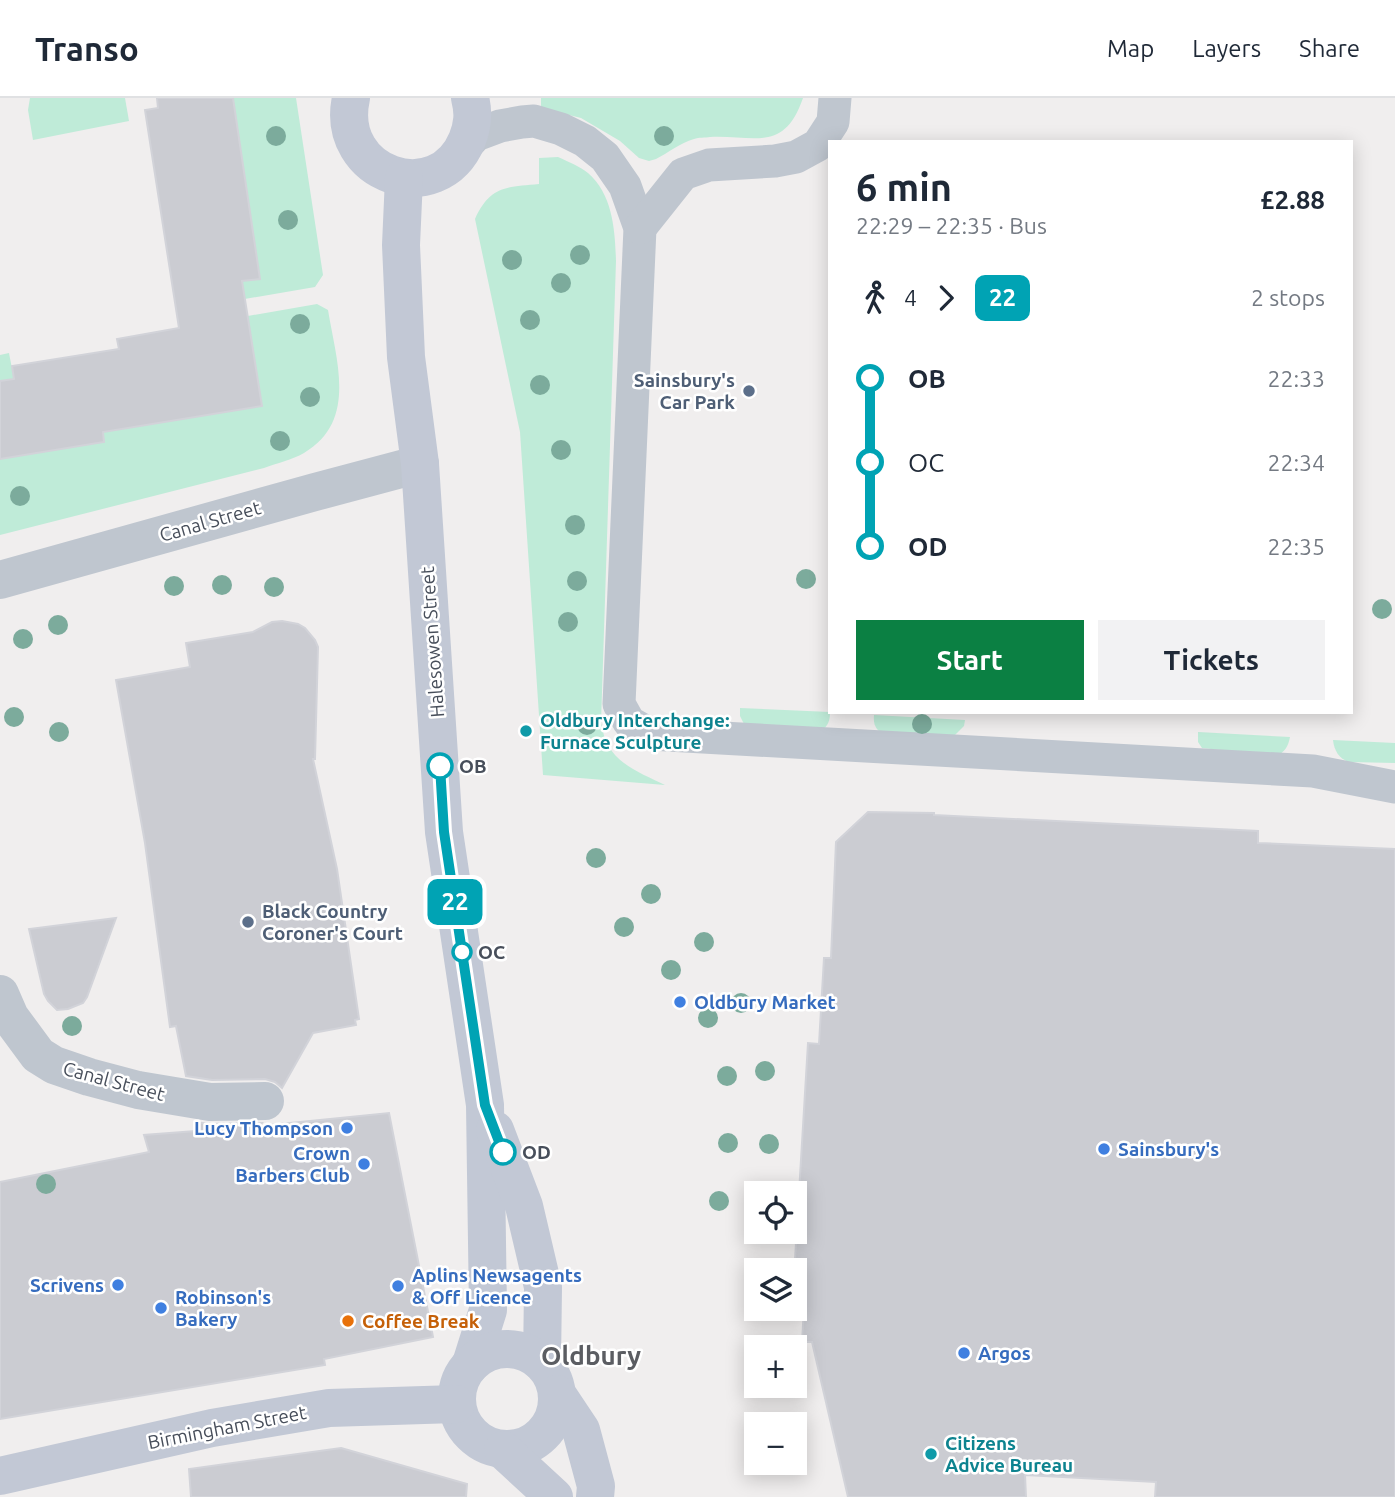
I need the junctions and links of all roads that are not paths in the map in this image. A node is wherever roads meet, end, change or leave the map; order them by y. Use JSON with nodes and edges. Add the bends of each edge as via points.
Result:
{"nodes":[{"id":1,"x":470,"y":98,"type":"edge"},
{"id":2,"x":835,"y":98,"type":"edge"},
{"id":3,"x":351,"y":99,"type":"edge"},
{"id":4,"x":464,"y":148,"type":"junction"},
{"id":5,"x":404,"y":178,"type":"junction"},
{"id":6,"x":640,"y":228,"type":"junction"},
{"id":7,"x":420,"y":464,"type":"junction"},
{"id":8,"x":0,"y":580,"type":"edge"},
{"id":9,"x":1395,"y":787,"type":"edge"},
{"id":10,"x":0,"y":994,"type":"edge"},
{"id":11,"x":264,"y":1101,"type":"dead end"},
{"id":12,"x":485,"y":1105,"type":"junction"},
{"id":13,"x":471,"y":1364,"type":"junction"},
{"id":14,"x":550,"y":1378,"type":"junction"},
{"id":15,"x":456,"y":1404,"type":"junction"},
{"id":16,"x":503,"y":1450,"type":"junction"},
{"id":17,"x":0,"y":1476,"type":"edge"},
{"id":18,"x":554,"y":1497,"type":"edge"},
{"id":19,"x":595,"y":1497,"type":"edge"}],
"edges":[{"from":1,"to":4,"type":"main road","via":[[472,129]]},
{"from":2,"to":6,"type":"lane","via":[[833,122],[818,145],[796,157],[709,166],[683,174]]},
{"from":3,"to":5,"type":"main road","via":[[348,115],[358,149],[375,167]]},
{"from":4,"to":5,"type":"main road","via":[[444,169]]},
{"from":4,"to":6,"type":"lane","via":[[476,135],[500,126],[534,121],[562,128],[605,157],[625,186]]},
{"from":5,"to":7,"type":"main road","name":"Halesowen Street","via":[[401,245],[406,357]]},
{"from":6,"to":9,"type":"lane","via":[[619,705],[629,722],[650,734],[1313,771]]},
{"from":7,"to":8,"type":"street","name":"Canal Street"},
{"from":7,"to":12,"type":"main road","name":"Halesowen Street","via":[[444,832]]},
{"from":10,"to":11,"type":"street","name":"Canal Street","via":[[10,1017],[38,1055],[54,1065],[150,1092],[210,1102]]},
{"from":12,"to":13,"type":"main road","name":"Halesowen Street","via":[[488,1310]]},
{"from":12,"to":14,"type":"main road","name":"Halesowen Street","via":[[524,1206],[542,1287]]},
{"from":13,"to":14,"type":"main road","via":[[496,1350],[523,1351]]},
{"from":13,"to":15,"type":"main road","via":[[458,1386]]},
{"from":14,"to":16,"type":"main road","via":[[556,1412],[551,1424],[539,1438]]},
{"from":14,"to":19,"type":"main road","via":[[581,1430]]},
{"from":15,"to":16,"type":"main road","via":[[467,1430],[486,1446]]},
{"from":15,"to":17,"type":"main road","name":"Birmingham Street","via":[[329,1408],[212,1428]]},
{"from":16,"to":18,"type":"main road"}]}
